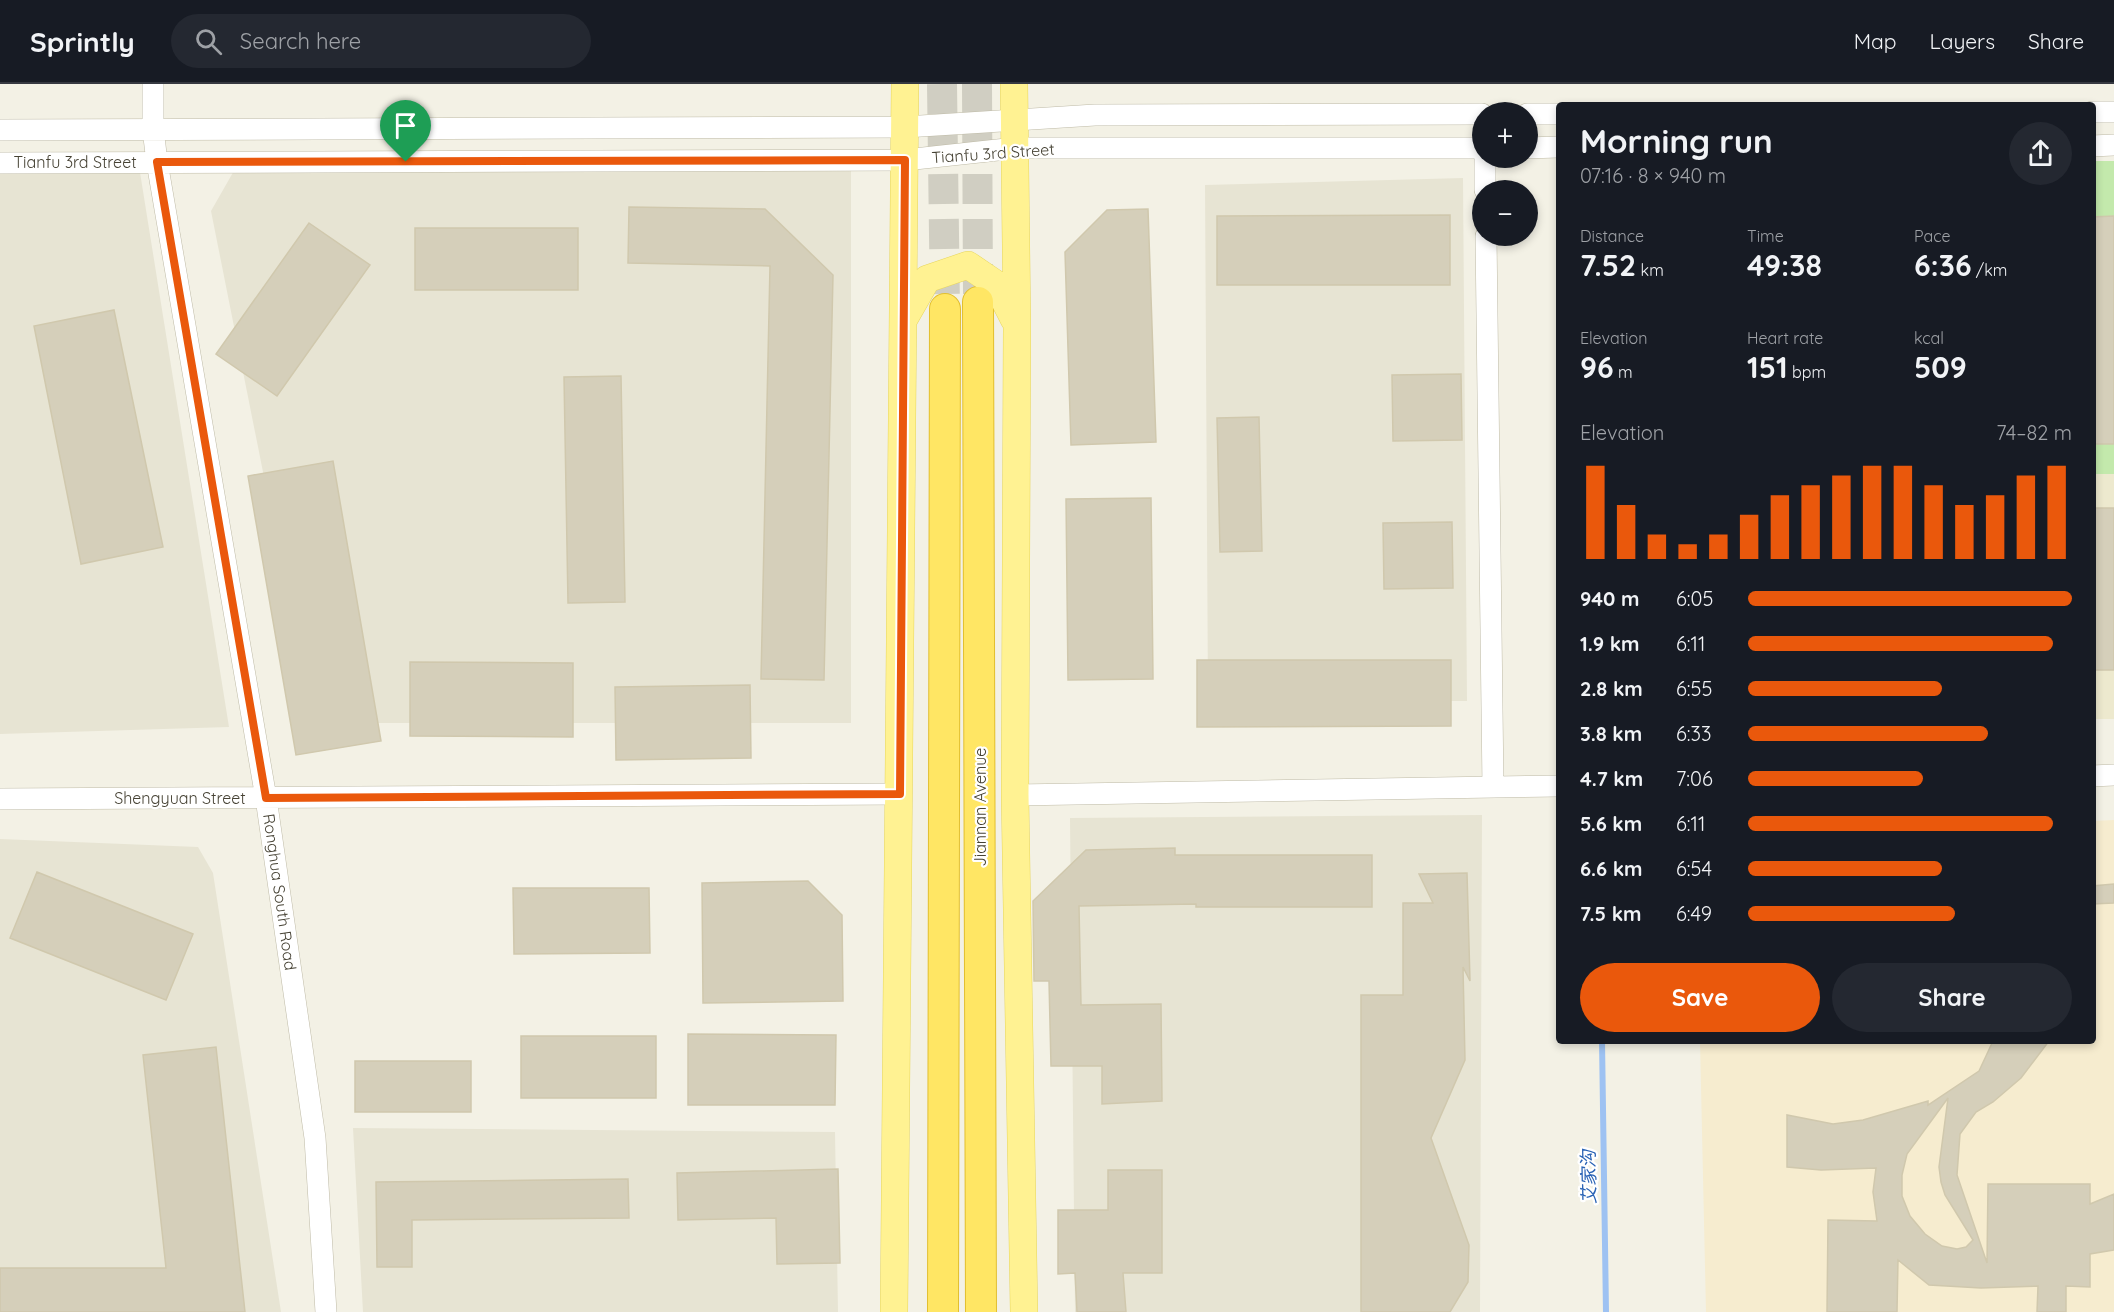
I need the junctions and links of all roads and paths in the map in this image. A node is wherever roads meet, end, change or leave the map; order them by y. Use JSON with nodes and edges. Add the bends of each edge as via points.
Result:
{"nodes":[{"id":1,"x":153,"y":84,"type":"edge"},
{"id":2,"x":905,"y":84,"type":"edge"},
{"id":3,"x":1014,"y":84,"type":"edge"},
{"id":4,"x":2096,"y":112,"type":"edge"},
{"id":5,"x":2114,"y":112,"type":"edge"},
{"id":6,"x":1472,"y":114,"type":"edge"},
{"id":7,"x":1538,"y":114,"type":"edge"},
{"id":8,"x":1556,"y":114,"type":"edge"},
{"id":9,"x":1014,"y":119,"type":"junction"},
{"id":10,"x":905,"y":127,"type":"junction"},
{"id":11,"x":153,"y":129,"type":"junction"},
{"id":12,"x":0,"y":130,"type":"edge"},
{"id":13,"x":2096,"y":146,"type":"edge"},
{"id":14,"x":2114,"y":146,"type":"edge"},
{"id":15,"x":1556,"y":147,"type":"edge"},
{"id":16,"x":1016,"y":148,"type":"junction"},
{"id":17,"x":1472,"y":148,"type":"edge"},
{"id":18,"x":1538,"y":148,"type":"edge"},
{"id":19,"x":905,"y":160,"type":"junction"},
{"id":20,"x":157,"y":162,"type":"junction"},
{"id":21,"x":0,"y":163,"type":"edge"},
{"id":22,"x":1486,"y":246,"type":"edge"},
{"id":23,"x":978,"y":302,"type":"tunnel mouth"},
{"id":24,"x":945,"y":309,"type":"tunnel mouth"},
{"id":25,"x":903,"y":321,"type":"junction"},
{"id":26,"x":1017,"y":326,"type":"junction"},
{"id":27,"x":2096,"y":776,"type":"edge"},
{"id":28,"x":2114,"y":776,"type":"edge"},
{"id":29,"x":1556,"y":786,"type":"edge"},
{"id":30,"x":1493,"y":787,"type":"junction"},
{"id":31,"x":900,"y":794,"type":"junction"},
{"id":32,"x":1015,"y":795,"type":"junction"},
{"id":33,"x":266,"y":798,"type":"junction"},
{"id":34,"x":0,"y":800,"type":"edge"},
{"id":35,"x":981,"y":1272,"type":"junction"},
{"id":36,"x":943,"y":1274,"type":"junction"},
{"id":37,"x":326,"y":1312,"type":"edge"},
{"id":38,"x":894,"y":1312,"type":"edge"},
{"id":39,"x":926,"y":1312,"type":"edge"},
{"id":40,"x":943,"y":1312,"type":"edge"},
{"id":41,"x":981,"y":1312,"type":"edge"},
{"id":42,"x":995,"y":1312,"type":"edge"},
{"id":43,"x":1024,"y":1312,"type":"edge"}],
"edges":[{"from":1,"to":11,"type":"street","name":"Ronghua South Road"},
{"from":2,"to":10,"type":"main road"},
{"from":3,"to":9,"type":"main road"},
{"from":4,"to":5,"type":"street"},
{"from":6,"to":9,"type":"street","name":"Tianfu 3rd Street","via":[[1095,115]]},
{"from":7,"to":8,"type":"street"},
{"from":9,"to":10,"type":"street","name":"Tianfu 3rd Street"},
{"from":9,"to":16,"type":"main road"},
{"from":10,"to":11,"type":"street","name":"Tianfu 3rd Street"},
{"from":10,"to":19,"type":"main road"},
{"from":11,"to":12,"type":"street","name":"Tianfu 3rd Street"},
{"from":11,"to":20,"type":"street","name":"Ronghua South Road"},
{"from":13,"to":14,"type":"street"},
{"from":15,"to":18,"type":"street"},
{"from":16,"to":17,"type":"street","name":"Tianfu 3rd Street"},
{"from":16,"to":19,"type":"street","name":"Tianfu 3rd Street"},
{"from":16,"to":26,"type":"main road"},
{"from":19,"to":20,"type":"street","name":"Tianfu 3rd Street"},
{"from":19,"to":25,"type":"main road"},
{"from":20,"to":21,"type":"street","name":"Tianfu 3rd Street"},
{"from":20,"to":33,"type":"street","name":"Ronghua South Road"},
{"from":22,"to":30,"type":"street"},
{"from":23,"to":35,"type":"highway","name":"Jiannan Avenue"},
{"from":24,"to":36,"type":"highway"},
{"from":25,"to":26,"type":"main road","via":[[927,279],[968,266],[996,284]]},
{"from":25,"to":31,"type":"main road"},
{"from":26,"to":32,"type":"main road"},
{"from":27,"to":28,"type":"street"},
{"from":29,"to":30,"type":"street"},
{"from":30,"to":32,"type":"street"},
{"from":31,"to":33,"type":"street","name":"Shengyuan Street"},
{"from":31,"to":38,"type":"main road"},
{"from":32,"to":43,"type":"main road"},
{"from":33,"to":34,"type":"street","name":"Shengyuan Street"},
{"from":33,"to":37,"type":"street","name":"Ronghua South Road","via":[[315,1138]]},
{"from":35,"to":41,"type":"highway","name":"Jiannan Avenue"},
{"from":35,"to":42,"type":"highway"},
{"from":36,"to":39,"type":"highway"},
{"from":36,"to":40,"type":"highway"}]}
